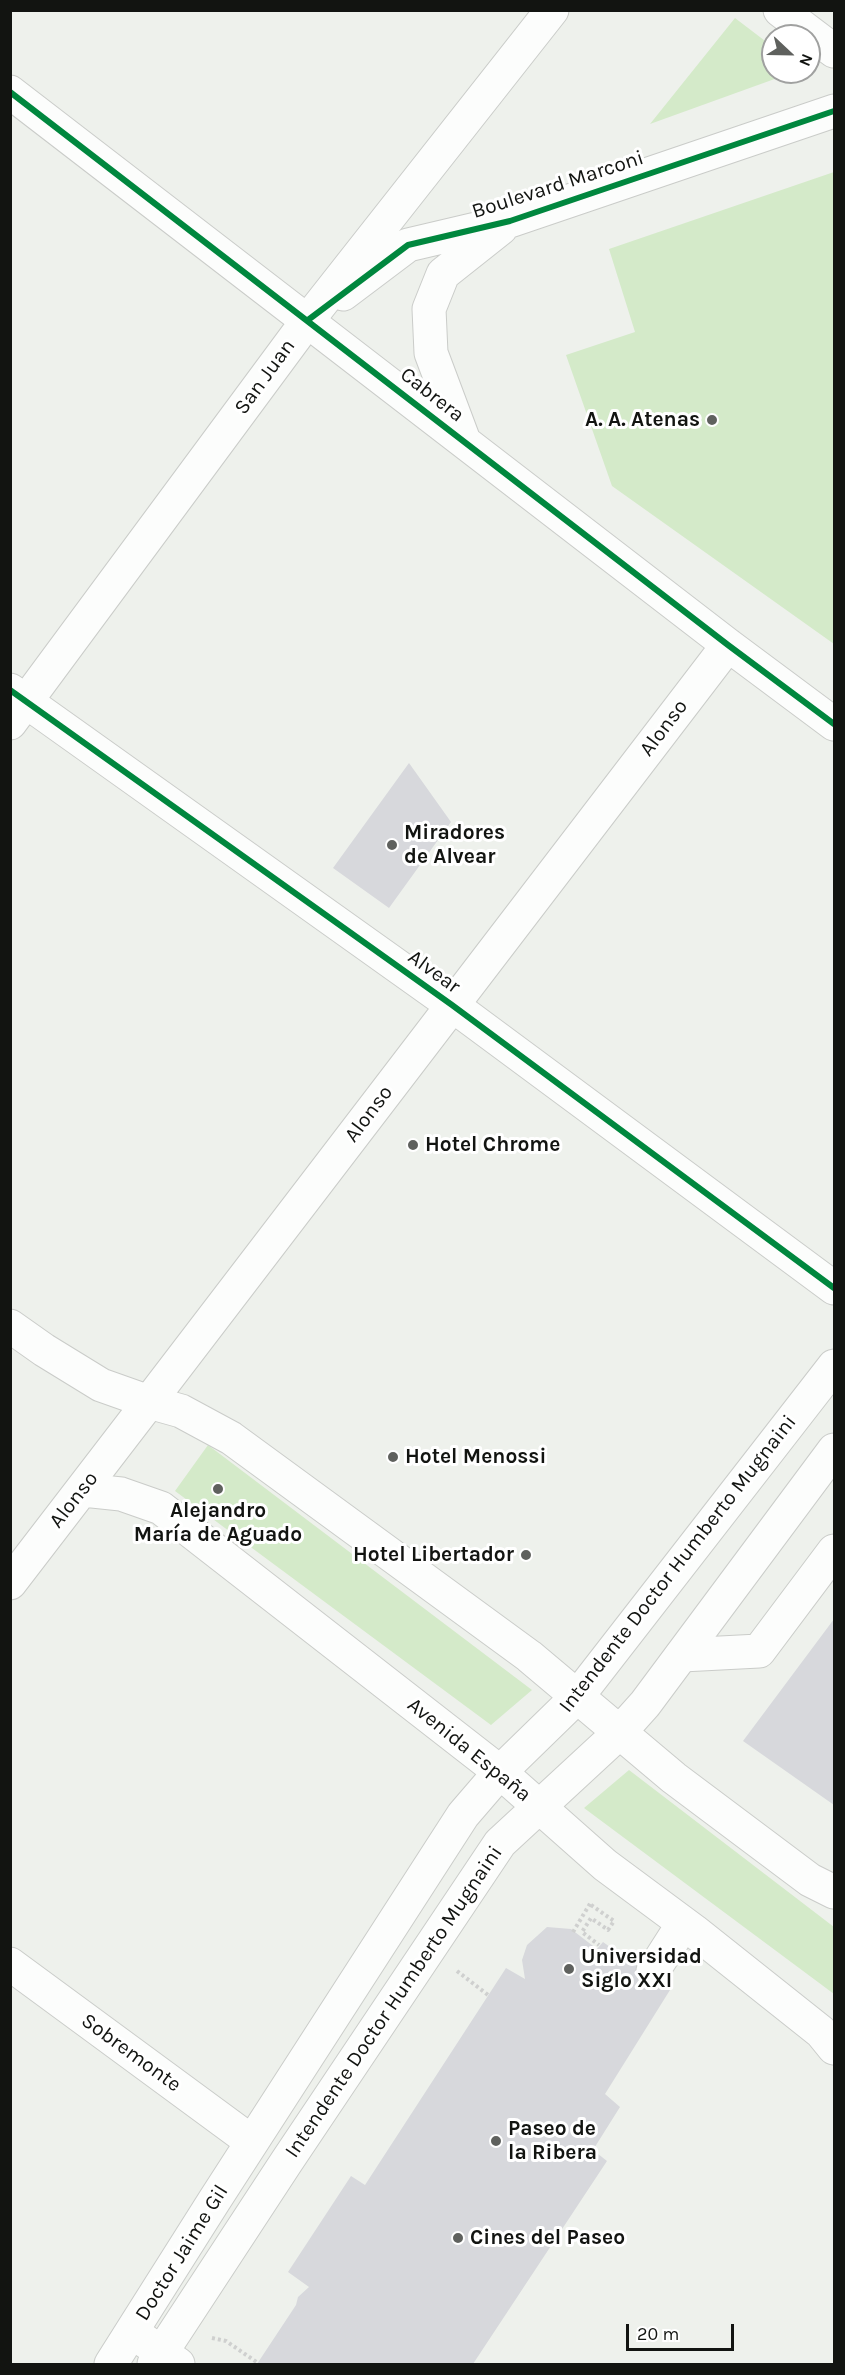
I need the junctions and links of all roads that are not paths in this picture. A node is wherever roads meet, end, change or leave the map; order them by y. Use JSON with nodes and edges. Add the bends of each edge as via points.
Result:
{"nodes":[{"id":1,"x":552,"y":10,"type":"edge"},
{"id":2,"x":780,"y":10,"type":"edge"},
{"id":3,"x":834,"y":51,"type":"edge"},
{"id":4,"x":10,"y":92,"type":"edge"},
{"id":5,"x":834,"y":111,"type":"edge"},
{"id":6,"x":510,"y":221,"type":"junction"},
{"id":7,"x":308,"y":320,"type":"junction"},
{"id":8,"x":464,"y":441,"type":"junction"},
{"id":9,"x":728,"y":645,"type":"junction"},
{"id":10,"x":16,"y":705,"type":"edge"},
{"id":11,"x":834,"y":724,"type":"edge"},
{"id":12,"x":452,"y":1005,"type":"junction"},
{"id":13,"x":834,"y":1288,"type":"edge"},
{"id":14,"x":10,"y":1326,"type":"edge"},
{"id":15,"x":834,"y":1366,"type":"edge"},
{"id":16,"x":149,"y":1402,"type":"junction"},
{"id":17,"x":834,"y":1450,"type":"edge"},
{"id":18,"x":83,"y":1490,"type":"junction"},
{"id":19,"x":834,"y":1551,"type":"edge"},
{"id":20,"x":10,"y":1583,"type":"edge"},
{"id":21,"x":682,"y":1655,"type":"junction"},
{"id":22,"x":577,"y":1697,"type":"junction"},
{"id":23,"x":619,"y":1733,"type":"junction"},
{"id":24,"x":500,"y":1772,"type":"junction"},
{"id":25,"x":539,"y":1808,"type":"junction"},
{"id":26,"x":834,"y":1892,"type":"edge"},
{"id":27,"x":683,"y":1924,"type":"junction"},
{"id":28,"x":10,"y":1964,"type":"edge"},
{"id":29,"x":653,"y":1971,"type":"dead end"},
{"id":30,"x":834,"y":2048,"type":"edge"},
{"id":31,"x":252,"y":2142,"type":"junction"},
{"id":32,"x":132,"y":2332,"type":"junction"},
{"id":33,"x":164,"y":2361,"type":"edge"},
{"id":34,"x":111,"y":2364,"type":"edge"}],
"edges":[{"from":1,"to":7,"type":"main road","name":"San Juan"},
{"from":2,"to":3,"type":"main road"},
{"from":4,"to":7,"type":"main road","name":"Cabrera"},
{"from":5,"to":6,"type":"main road","name":"Boulevard Marconi"},
{"from":6,"to":7,"type":"main road","name":"Boulevard Marconi","via":[[408,245]]},
{"from":6,"to":8,"type":"main road","name":"Boulevard Marconi","via":[[443,274],[429,309],[431,353]]},
{"from":7,"to":8,"type":"main road","name":"Cabrera"},
{"from":7,"to":10,"type":"main road","name":"San Juan"},
{"from":8,"to":9,"type":"main road","name":"Cabrera"},
{"from":9,"to":11,"type":"main road","name":"Cabrera"},
{"from":9,"to":12,"type":"main road","name":"Alonso"},
{"from":10,"to":12,"type":"main road","name":"Alvear"},
{"from":12,"to":13,"type":"main road","name":"Alvear"},
{"from":12,"to":16,"type":"main road","name":"Alonso"},
{"from":14,"to":16,"type":"main road","via":[[101,1386]]},
{"from":15,"to":22,"type":"main road","name":"Intendente Doctor Humberto Mugnaini"},
{"from":16,"to":18,"type":"main road","name":"Alonso"},
{"from":16,"to":22,"type":"main road","via":[[181,1411],[231,1438],[529,1656]]},
{"from":17,"to":21,"type":"main road","name":"Intendente Doctor Humberto Mugnaini"},
{"from":18,"to":20,"type":"main road","name":"Alonso"},
{"from":18,"to":24,"type":"main road","name":"Avenida España","via":[[121,1494],[161,1508]]},
{"from":19,"to":21,"type":"main road","via":[[759,1651]]},
{"from":21,"to":23,"type":"main road","name":"Intendente Doctor Humberto Mugnaini"},
{"from":22,"to":23,"type":"main road"},
{"from":22,"to":24,"type":"main road","name":"Intendente Doctor Humberto Mugnaini"},
{"from":23,"to":25,"type":"main road","name":"Intendente Doctor Humberto Mugnaini"},
{"from":23,"to":26,"type":"main road","via":[[810,1880]]},
{"from":24,"to":25,"type":"main road","name":"Avenida España"},
{"from":24,"to":31,"type":"main road","name":"Intendente Doctor Humberto Mugnaini","via":[[463,1815]]},
{"from":25,"to":27,"type":"main road","name":"Avenida España"},
{"from":25,"to":33,"type":"main road","name":"Intendente Doctor Humberto Mugnaini","via":[[500,1843],[293,2151]]},
{"from":27,"to":29,"type":"main road"},
{"from":27,"to":30,"type":"main road","name":"Avenida España","via":[[821,2032]]},
{"from":28,"to":31,"type":"main road","name":"Sobremonte"},
{"from":31,"to":32,"type":"main road","name":"Doctor Jaime Gil"},
{"from":32,"to":33,"type":"main road"},
{"from":32,"to":34,"type":"main road","name":"Doctor Jaime Gil"}]}
